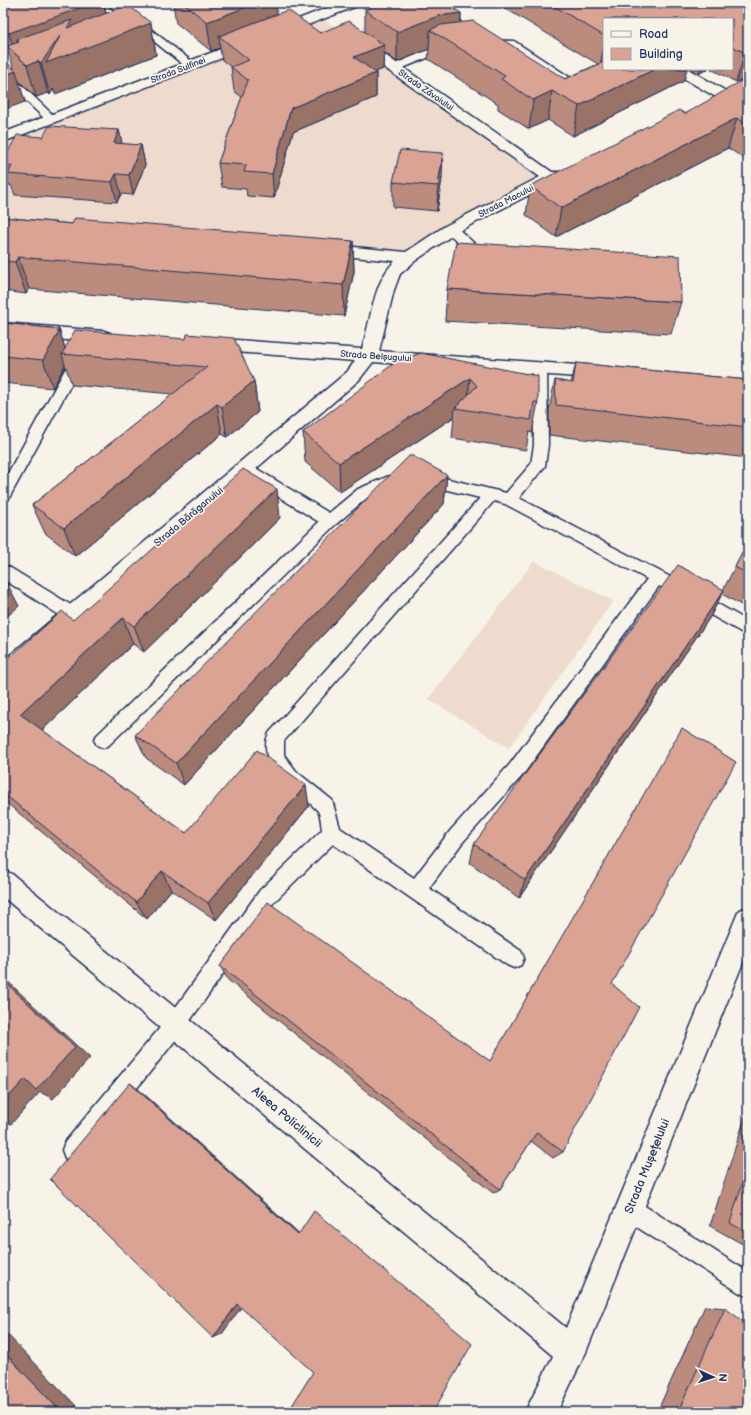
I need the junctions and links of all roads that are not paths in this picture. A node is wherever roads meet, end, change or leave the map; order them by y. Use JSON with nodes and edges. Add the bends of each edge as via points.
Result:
{"nodes":[{"id":1,"x":112,"y":3,"type":"edge"},
{"id":2,"x":352,"y":3,"type":"edge"},
{"id":3,"x":307,"y":7,"type":"dead end"},
{"id":4,"x":319,"y":16,"type":"junction"},
{"id":5,"x":332,"y":24,"type":"dead end"},
{"id":6,"x":138,"y":25,"type":"junction"},
{"id":7,"x":124,"y":30,"type":"edge"},
{"id":8,"x":350,"y":37,"type":"edge"},
{"id":9,"x":475,"y":44,"type":"edge"},
{"id":10,"x":462,"y":46,"type":"edge"},
{"id":11,"x":190,"y":65,"type":"junction"},
{"id":12,"x":394,"y":68,"type":"junction"},
{"id":13,"x":603,"y":69,"type":"edge"},
{"id":14,"x":680,"y":70,"type":"edge"},
{"id":15,"x":6,"y":73,"type":"edge"},
{"id":16,"x":729,"y":92,"type":"junction"},
{"id":17,"x":709,"y":102,"type":"edge"},
{"id":18,"x":748,"y":110,"type":"edge"},
{"id":19,"x":51,"y":119,"type":"junction"},
{"id":20,"x":3,"y":138,"type":"edge"},
{"id":21,"x":573,"y":167,"type":"edge"},
{"id":22,"x":551,"y":178,"type":"junction"},
{"id":23,"x":451,"y":229,"type":"junction"},
{"id":24,"x":308,"y":248,"type":"edge"},
{"id":25,"x":410,"y":257,"type":"junction"},
{"id":26,"x":494,"y":261,"type":"edge"},
{"id":27,"x":3,"y":329,"type":"edge"},
{"id":28,"x":90,"y":336,"type":"junction"},
{"id":29,"x":122,"y":338,"type":"edge"},
{"id":30,"x":194,"y":343,"type":"edge"},
{"id":31,"x":369,"y":355,"type":"junction"},
{"id":32,"x":540,"y":369,"type":"junction"},
{"id":33,"x":618,"y":374,"type":"edge"},
{"id":34,"x":244,"y":468,"type":"junction"},
{"id":35,"x":491,"y":495,"type":"junction"},
{"id":36,"x":3,"y":496,"type":"edge"},
{"id":37,"x":509,"y":499,"type":"junction"},
{"id":38,"x":330,"y":521,"type":"junction"},
{"id":39,"x":3,"y":571,"type":"edge"},
{"id":40,"x":657,"y":577,"type":"junction"},
{"id":41,"x":72,"y":615,"type":"junction"},
{"id":42,"x":748,"y":629,"type":"edge"},
{"id":43,"x":3,"y":674,"type":"edge"},
{"id":44,"x":103,"y":740,"type":"dead end"},
{"id":45,"x":332,"y":833,"type":"junction"},
{"id":46,"x":3,"y":882,"type":"edge"},
{"id":47,"x":416,"y":890,"type":"junction"},
{"id":48,"x":746,"y":928,"type":"edge"},
{"id":49,"x":514,"y":958,"type":"dead end"},
{"id":50,"x":175,"y":1025,"type":"junction"},
{"id":51,"x":73,"y":1150,"type":"edge"},
{"id":52,"x":629,"y":1209,"type":"junction"},
{"id":53,"x":748,"y":1285,"type":"edge"},
{"id":54,"x":571,"y":1352,"type":"junction"},
{"id":55,"x":541,"y":1412,"type":"edge"}],
"edges":[{"from":1,"to":6,"type":"lane"},
{"from":2,"to":4,"type":"street","name":"Strada Sulfinei"},
{"from":3,"to":4,"type":"street"},
{"from":4,"to":5,"type":"street"},
{"from":4,"to":11,"type":"street","name":"Strada Sulfinei"},
{"from":6,"to":7,"type":"lane"},
{"from":6,"to":11,"type":"lane"},
{"from":8,"to":12,"type":"street","name":"Strada Zăvoiului"},
{"from":9,"to":13,"type":"lane","via":[[510,43],[569,81],[576,81]]},
{"from":10,"to":12,"type":"lane","via":[[437,50]]},
{"from":11,"to":19,"type":"street","name":"Strada Sulfinei"},
{"from":12,"to":22,"type":"street","name":"Strada Zăvoiului"},
{"from":14,"to":16,"type":"street"},
{"from":15,"to":19,"type":"lane"},
{"from":16,"to":17,"type":"street"},
{"from":16,"to":18,"type":"street"},
{"from":19,"to":20,"type":"street","name":"Strada Sulfinei"},
{"from":21,"to":22,"type":"street","name":"Strada Macului"},
{"from":22,"to":23,"type":"street","name":"Strada Macului"},
{"from":23,"to":25,"type":"street","name":"Strada Macului"},
{"from":23,"to":26,"type":"lane","via":[[486,261]]},
{"from":24,"to":25,"type":"street"},
{"from":25,"to":31,"type":"street","name":"Strada Macului","via":[[394,272],[388,284]]},
{"from":27,"to":28,"type":"street"},
{"from":28,"to":29,"type":"street"},
{"from":28,"to":36,"type":"lane"},
{"from":30,"to":31,"type":"street","name":"Strada Belșugului"},
{"from":31,"to":32,"type":"street","name":"Strada Belșugului"},
{"from":31,"to":34,"type":"street","name":"Strada Bărăganului","via":[[353,376]]},
{"from":32,"to":33,"type":"street","name":"Strada Belșugului"},
{"from":32,"to":37,"type":"lane","via":[[541,445],[538,466]]},
{"from":34,"to":38,"type":"lane"},
{"from":34,"to":41,"type":"street","name":"Strada Bărăganului"},
{"from":35,"to":37,"type":"lane"},
{"from":35,"to":38,"type":"lane","via":[[430,479],[400,477],[362,494]]},
{"from":35,"to":45,"type":"lane","via":[[275,738],[275,757],[291,778],[326,806]]},
{"from":37,"to":40,"type":"lane"},
{"from":38,"to":44,"type":"lane"},
{"from":39,"to":41,"type":"lane"},
{"from":40,"to":42,"type":"lane"},
{"from":40,"to":47,"type":"lane","via":[[516,770],[456,837]]},
{"from":41,"to":43,"type":"street","name":"Strada Bărăganului"},
{"from":45,"to":47,"type":"lane"},
{"from":45,"to":50,"type":"lane","via":[[267,896]]},
{"from":46,"to":50,"type":"street","name":"Aleea Policlinicii"},
{"from":47,"to":49,"type":"lane"},
{"from":48,"to":52,"type":"street","name":"Strada Mușețelului"},
{"from":50,"to":51,"type":"lane"},
{"from":50,"to":54,"type":"street","name":"Aleea Policlinicii"},
{"from":52,"to":53,"type":"lane"},
{"from":52,"to":54,"type":"street","name":"Strada Mușețelului"},
{"from":54,"to":55,"type":"street","name":"Strada Mușețelului"}]}
